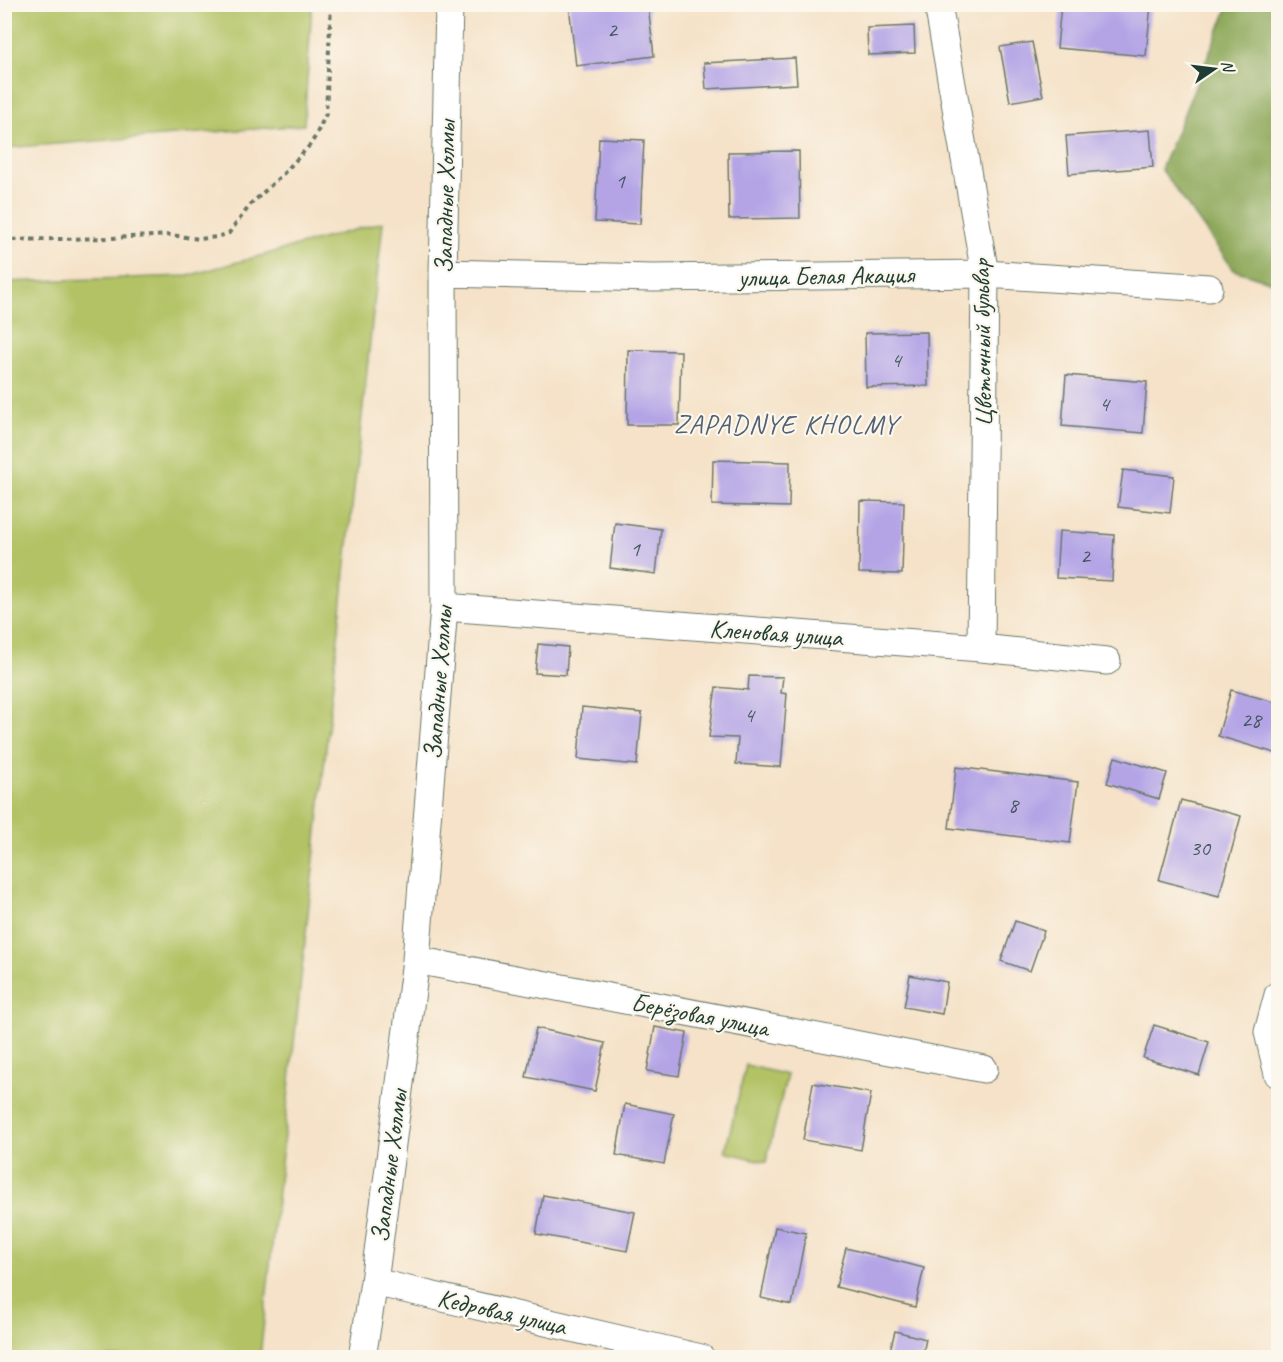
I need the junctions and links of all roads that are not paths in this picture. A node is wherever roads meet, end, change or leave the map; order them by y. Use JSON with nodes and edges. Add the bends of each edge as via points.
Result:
{"nodes":[{"id":1,"x":449,"y":4,"type":"edge"},
{"id":2,"x":938,"y":4,"type":"edge"},
{"id":3,"x":443,"y":273,"type":"junction"},
{"id":4,"x":985,"y":274,"type":"junction"},
{"id":5,"x":1209,"y":288,"type":"dead end"},
{"id":6,"x":444,"y":607,"type":"junction"},
{"id":7,"x":981,"y":648,"type":"junction"},
{"id":8,"x":1107,"y":661,"type":"dead end"},
{"id":9,"x":416,"y":960,"type":"junction"},
{"id":10,"x":1278,"y":995,"type":"edge"},
{"id":11,"x":984,"y":1069,"type":"dead end"},
{"id":12,"x":1278,"y":1074,"type":"edge"},
{"id":13,"x":374,"y":1282,"type":"junction"},
{"id":14,"x":362,"y":1358,"type":"edge"},
{"id":15,"x":701,"y":1358,"type":"edge"}],
"edges":[{"from":1,"to":3,"type":"street","name":"Западные Холмы"},
{"from":2,"to":4,"type":"street","name":"Цветочный бульвар"},
{"from":3,"to":4,"type":"street","name":"улица Белая Акация","via":[[653,278]]},
{"from":3,"to":6,"type":"street","name":"Западные Холмы"},
{"from":4,"to":5,"type":"street","name":"улица Белая Акация"},
{"from":4,"to":7,"type":"street","name":"Цветочный бульвар"},
{"from":6,"to":7,"type":"street","name":"Кленовая улица"},
{"from":6,"to":9,"type":"street","name":"Западные Холмы"},
{"from":7,"to":8,"type":"street","name":"Кленовая улица"},
{"from":9,"to":11,"type":"street","name":"Берёзовая улица"},
{"from":9,"to":13,"type":"street","name":"Западные Холмы"},
{"from":10,"to":12,"type":"street","via":[[1268,1032]]},
{"from":13,"to":14,"type":"street","name":"Западные Холмы"},
{"from":13,"to":15,"type":"street","name":"Кедровая улица"}]}
